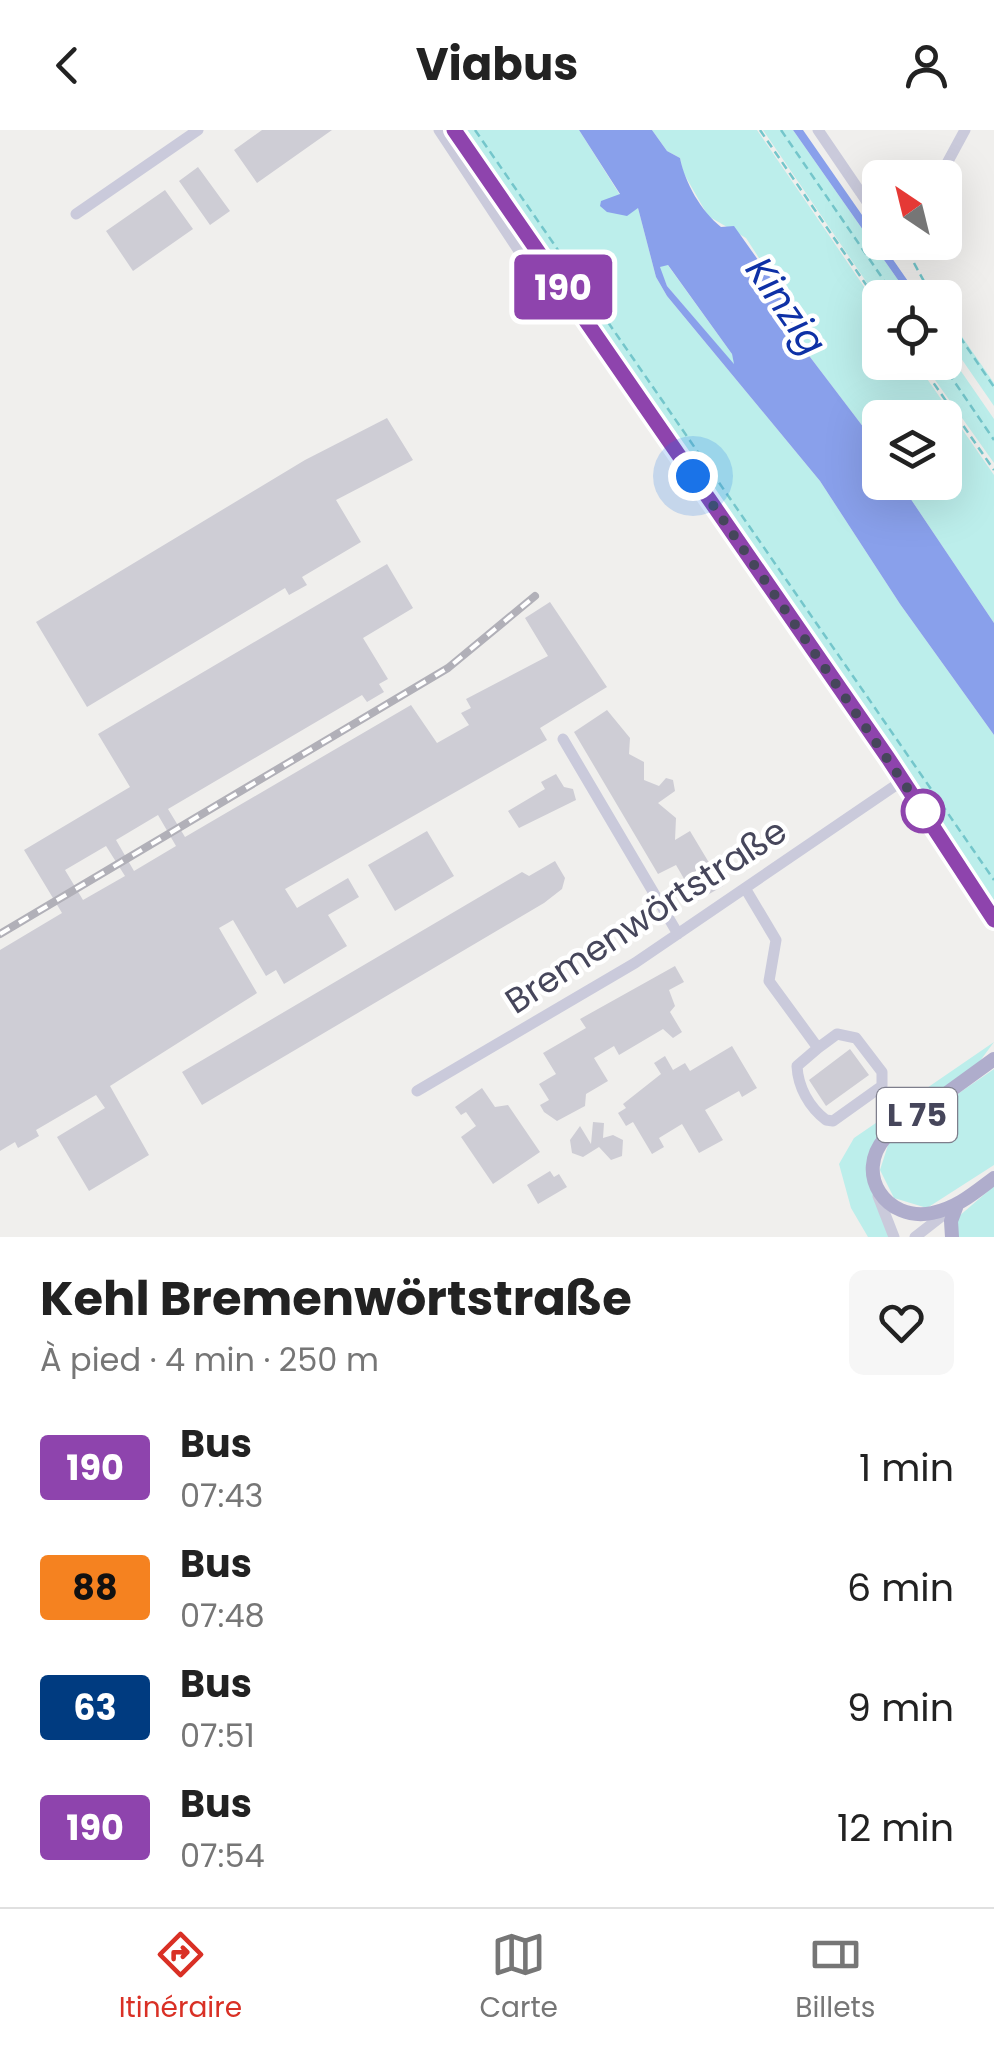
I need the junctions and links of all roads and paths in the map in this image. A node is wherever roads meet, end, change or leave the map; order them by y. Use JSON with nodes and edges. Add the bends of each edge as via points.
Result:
{"nodes":[{"id":1,"x":198,"y":130,"type":"edge"},
{"id":2,"x":439,"y":130,"type":"edge"},
{"id":3,"x":454,"y":130,"type":"edge"},
{"id":4,"x":475,"y":130,"type":"edge"},
{"id":5,"x":760,"y":130,"type":"edge"},
{"id":6,"x":781,"y":130,"type":"edge"},
{"id":7,"x":818,"y":130,"type":"edge"},
{"id":8,"x":964,"y":130,"type":"edge"},
{"id":9,"x":948,"y":160,"type":"edge"},
{"id":10,"x":862,"y":195,"type":"edge"},
{"id":11,"x":76,"y":214,"type":"dead end"},
{"id":12,"x":524,"y":260,"type":"dead end"},
{"id":13,"x":863,"y":280,"type":"edge"},
{"id":14,"x":884,"y":280,"type":"edge"},
{"id":15,"x":962,"y":341,"type":"edge"},
{"id":16,"x":932,"y":380,"type":"edge"},
{"id":17,"x":953,"y":380,"type":"edge"},
{"id":18,"x":994,"y":387,"type":"edge"},
{"id":19,"x":994,"y":440,"type":"edge"},
{"id":20,"x":994,"y":470,"type":"edge"},
{"id":21,"x":563,"y":738,"type":"dead end"},
{"id":22,"x":902,"y":781,"type":"junction"},
{"id":23,"x":994,"y":880,"type":"edge"},
{"id":24,"x":744,"y":888,"type":"junction"},
{"id":25,"x":994,"y":920,"type":"edge"},
{"id":26,"x":678,"y":934,"type":"junction"},
{"id":27,"x":818,"y":1048,"type":"junction"},
{"id":28,"x":993,"y":1059,"type":"edge"},
{"id":29,"x":416,"y":1091,"type":"dead end"},
{"id":30,"x":994,"y":1178,"type":"edge"},
{"id":31,"x":874,"y":1188,"type":"junction"},
{"id":32,"x":957,"y":1205,"type":"junction"},
{"id":33,"x":894,"y":1237,"type":"edge"},
{"id":34,"x":915,"y":1237,"type":"edge"},
{"id":35,"x":952,"y":1237,"type":"edge"}],
"edges":[{"from":1,"to":11,"type":"street"},
{"from":2,"to":12,"type":"street"},
{"from":3,"to":22,"type":"street"},
{"from":4,"to":23,"type":"path"},
{"from":5,"to":13,"type":"path"},
{"from":6,"to":14,"type":"path"},
{"from":7,"to":10,"type":"street"},
{"from":8,"to":9,"type":"street"},
{"from":15,"to":18,"type":"path"},
{"from":16,"to":20,"type":"path"},
{"from":17,"to":19,"type":"path"},
{"from":21,"to":26,"type":"street"},
{"from":22,"to":24,"type":"street","name":"Bremenwörtstraße"},
{"from":22,"to":25,"type":"street"},
{"from":24,"to":26,"type":"street","name":"Bremenwörtstraße"},
{"from":24,"to":27,"type":"street","via":[[776,940],[770,980]]},
{"from":26,"to":29,"type":"street","name":"Bremenwörtstraße"},
{"from":27,"to":27,"type":"street","via":[[837,1034],[856,1038],[882,1072],[882,1086],[833,1121],[799,1086],[797,1066]]},
{"from":28,"to":31,"type":"main road","number":"L 75","via":[[881,1142],[872,1167]]},
{"from":30,"to":32,"type":"main road","number":"L 75"},
{"from":31,"to":32,"type":"main road","number":"L 75","via":[[909,1213]]},
{"from":31,"to":33,"type":"street"},
{"from":32,"to":34,"type":"street"},
{"from":32,"to":35,"type":"main road"}]}
